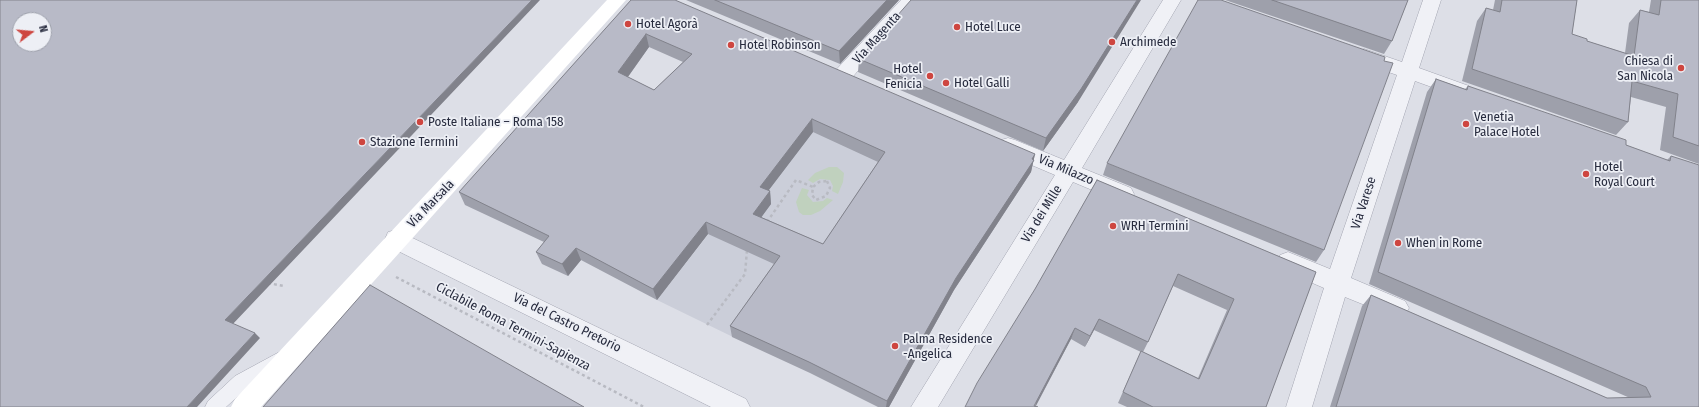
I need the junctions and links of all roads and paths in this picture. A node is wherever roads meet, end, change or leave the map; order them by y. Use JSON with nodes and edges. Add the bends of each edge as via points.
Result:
{"nodes":[{"id":1,"x":617,"y":0,"type":"edge"},
{"id":2,"x":910,"y":0,"type":"edge"},
{"id":3,"x":1172,"y":0,"type":"edge"},
{"id":4,"x":1432,"y":0,"type":"edge"},
{"id":5,"x":1347,"y":50,"type":"edge"},
{"id":6,"x":821,"y":67,"type":"edge"},
{"id":7,"x":1408,"y":71,"type":"junction"},
{"id":8,"x":842,"y":76,"type":"junction"},
{"id":9,"x":864,"y":86,"type":"edge"},
{"id":10,"x":1481,"y":97,"type":"edge"},
{"id":11,"x":989,"y":138,"type":"edge"},
{"id":12,"x":1069,"y":171,"type":"junction"},
{"id":13,"x":813,"y":187,"type":"junction"},
{"id":14,"x":1142,"y":202,"type":"edge"},
{"id":15,"x":762,"y":228,"type":"edge"},
{"id":16,"x":396,"y":239,"type":"junction"},
{"id":17,"x":750,"y":246,"type":"edge"},
{"id":18,"x":1266,"y":253,"type":"edge"},
{"id":19,"x":372,"y":265,"type":"junction"},
{"id":20,"x":265,"y":282,"type":"edge"},
{"id":21,"x":1338,"y":283,"type":"junction"},
{"id":22,"x":284,"y":286,"type":"dead end"},
{"id":23,"x":1412,"y":315,"type":"edge"},
{"id":24,"x":707,"y":324,"type":"dead end"},
{"id":25,"x":293,"y":353,"type":"junction"},
{"id":26,"x":214,"y":407,"type":"edge"},
{"id":27,"x":244,"y":407,"type":"edge"},
{"id":28,"x":644,"y":407,"type":"edge"},
{"id":29,"x":737,"y":407,"type":"edge"},
{"id":30,"x":924,"y":407,"type":"edge"},
{"id":31,"x":1299,"y":407,"type":"edge"}],
"edges":[{"from":1,"to":16,"type":"main road","name":"Via Marsala","via":[[441,194]]},
{"from":2,"to":8,"type":"street","name":"Via Magenta"},
{"from":3,"to":12,"type":"street","name":"Via dei Mille"},
{"from":4,"to":7,"type":"street","name":"Via Varese"},
{"from":5,"to":7,"type":"street"},
{"from":6,"to":8,"type":"street"},
{"from":7,"to":10,"type":"street"},
{"from":7,"to":21,"type":"street","name":"Via Varese"},
{"from":8,"to":9,"type":"street"},
{"from":11,"to":12,"type":"street","name":"Via Milazzo"},
{"from":12,"to":14,"type":"street","name":"Via Milazzo"},
{"from":12,"to":30,"type":"street","name":"Via dei Mille"},
{"from":13,"to":13,"type":"path","via":[[819,182],[827,181],[830,188],[826,196],[816,200],[812,195]]},
{"from":13,"to":15,"type":"path","via":[[796,180]]},
{"from":16,"to":19,"type":"main road","name":"Via Marsala"},
{"from":16,"to":29,"type":"street","name":"Via del Castro Pretorio"},
{"from":17,"to":24,"type":"path","via":[[746,252],[745,274]]},
{"from":18,"to":21,"type":"street"},
{"from":19,"to":25,"type":"main road","name":"Via Marsala"},
{"from":19,"to":28,"type":"path","name":"Ciclabile Roma Termini-Sapienza"},
{"from":20,"to":22,"type":"path"},
{"from":21,"to":23,"type":"street"},
{"from":21,"to":31,"type":"street","name":"Via Varese"},
{"from":25,"to":26,"type":"lane","via":[[253,373]]},
{"from":25,"to":27,"type":"main road","name":"Via Marsala"}]}
